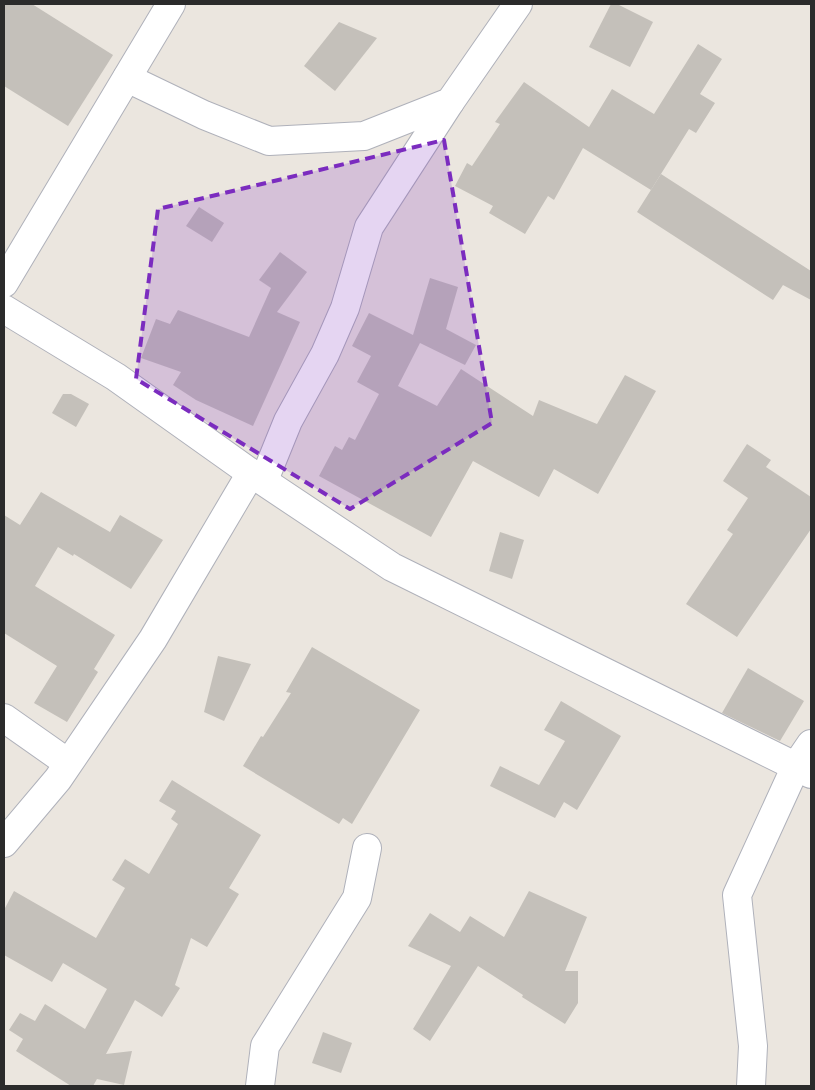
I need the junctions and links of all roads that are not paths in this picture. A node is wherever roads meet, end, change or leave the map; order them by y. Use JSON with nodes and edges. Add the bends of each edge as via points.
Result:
{"nodes":[{"id":1,"x":518,"y":4,"type":"edge"},
{"id":2,"x":162,"y":6,"type":"edge"},
{"id":3,"x":127,"y":78,"type":"junction"},
{"id":4,"x":450,"y":102,"type":"junction"},
{"id":5,"x":4,"y":283,"type":"edge"},
{"id":6,"x":4,"y":309,"type":"edge"},
{"id":7,"x":257,"y":477,"type":"junction"},
{"id":8,"x":4,"y":718,"type":"edge"},
{"id":9,"x":811,"y":744,"type":"edge"},
{"id":10,"x":68,"y":763,"type":"junction"},
{"id":11,"x":804,"y":770,"type":"edge"},
{"id":12,"x":4,"y":843,"type":"edge"},
{"id":13,"x":366,"y":848,"type":"dead end"},
{"id":14,"x":260,"y":1086,"type":"edge"},
{"id":15,"x":751,"y":1086,"type":"edge"}],
"edges":[{"from":1,"to":4,"type":"street"},
{"from":2,"to":3,"type":"street"},
{"from":3,"to":4,"type":"street","via":[[204,116],[269,141],[364,136]]},
{"from":3,"to":5,"type":"street"},
{"from":4,"to":7,"type":"street","via":[[369,227],[345,308],[325,354]]},
{"from":6,"to":7,"type":"street","via":[[116,377]]},
{"from":7,"to":10,"type":"street","via":[[153,639]]},
{"from":7,"to":11,"type":"street","via":[[392,567]]},
{"from":8,"to":10,"type":"street"},
{"from":9,"to":11,"type":"street"},
{"from":10,"to":12,"type":"street"},
{"from":11,"to":15,"type":"street","via":[[737,895],[753,1046]]},
{"from":13,"to":14,"type":"street","via":[[357,898],[265,1046]]}]}
